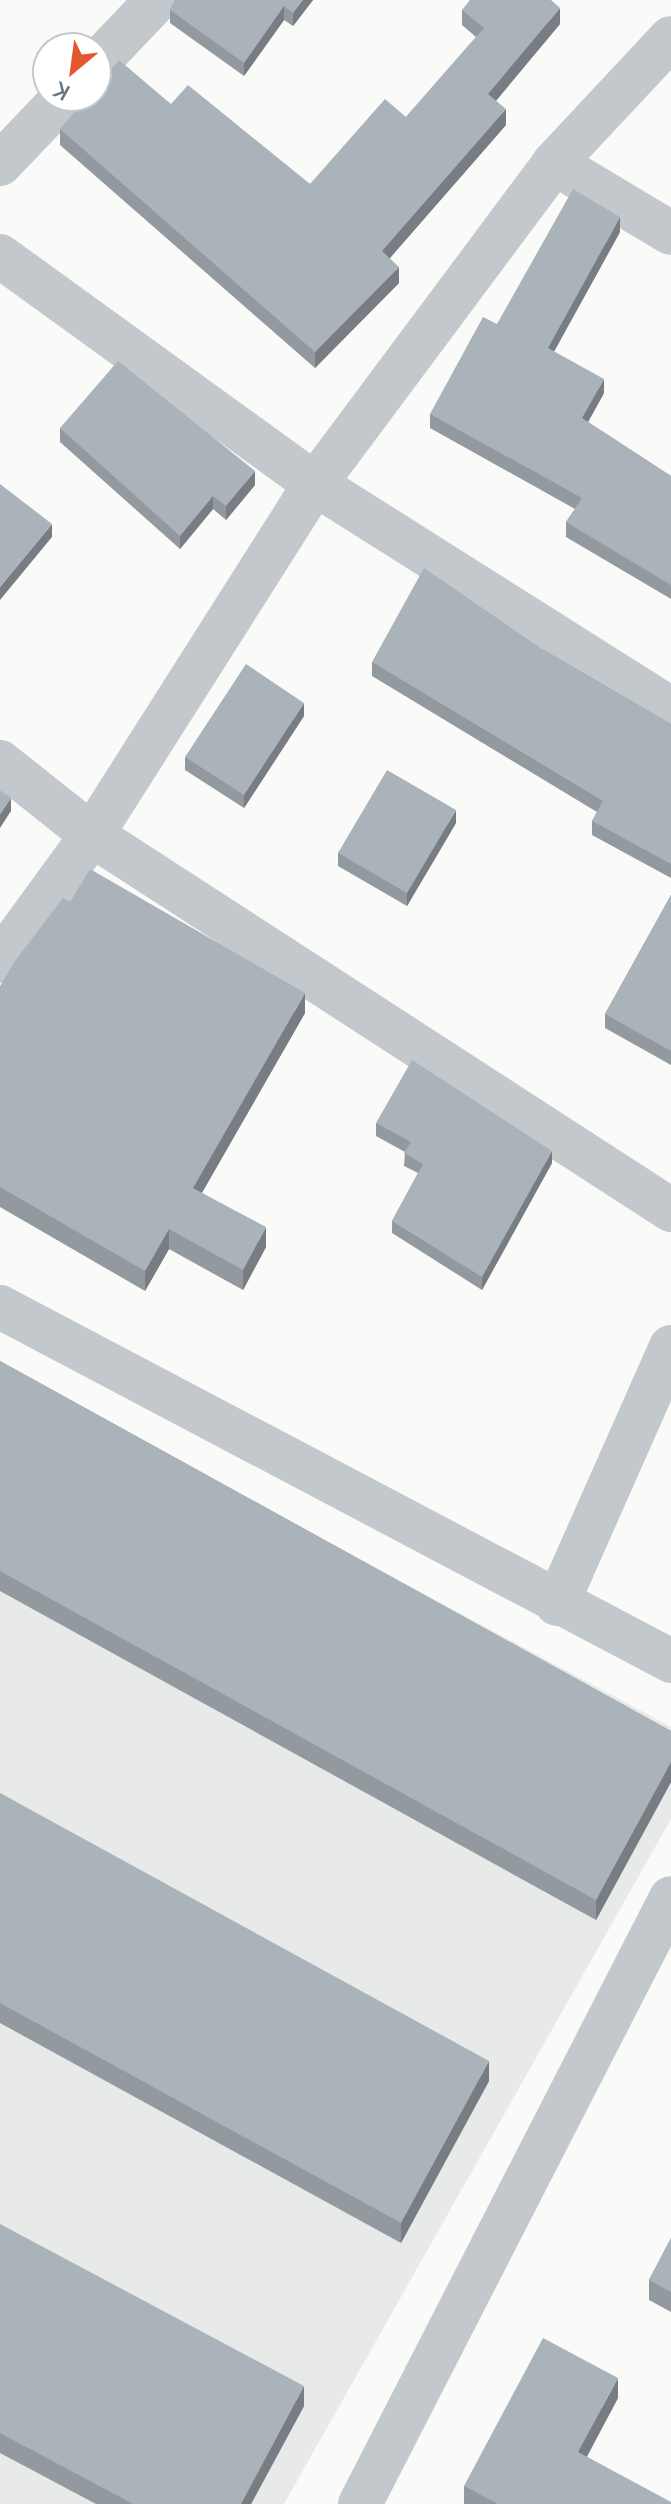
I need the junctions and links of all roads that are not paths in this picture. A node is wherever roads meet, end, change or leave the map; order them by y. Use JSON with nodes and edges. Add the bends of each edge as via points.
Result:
{"nodes":[{"id":1,"x":157,"y":0,"type":"edge"},
{"id":2,"x":671,"y":38,"type":"edge"},
{"id":3,"x":112,"y":47,"type":"edge"},
{"id":4,"x":50,"y":112,"type":"edge"},
{"id":5,"x":554,"y":163,"type":"junction"},
{"id":6,"x":0,"y":164,"type":"edge"},
{"id":7,"x":671,"y":233,"type":"edge"},
{"id":8,"x":0,"y":256,"type":"edge"},
{"id":9,"x":315,"y":484,"type":"junction"},
{"id":10,"x":671,"y":709,"type":"edge"},
{"id":11,"x":0,"y":762,"type":"edge"},
{"id":12,"x":92,"y":835,"type":"junction"},
{"id":13,"x":0,"y":961,"type":"edge"},
{"id":14,"x":671,"y":1210,"type":"edge"},
{"id":15,"x":0,"y":1307,"type":"edge"},
{"id":16,"x":671,"y":1347,"type":"edge"},
{"id":17,"x":557,"y":1604,"type":"junction"},
{"id":18,"x":671,"y":1661,"type":"edge"},
{"id":19,"x":671,"y":1898,"type":"edge"},
{"id":20,"x":360,"y":2504,"type":"edge"}],
"edges":[{"from":1,"to":3,"type":"street"},
{"from":2,"to":5,"type":"street"},
{"from":4,"to":6,"type":"street"},
{"from":5,"to":7,"type":"street"},
{"from":5,"to":9,"type":"street"},
{"from":8,"to":9,"type":"street"},
{"from":9,"to":10,"type":"street"},
{"from":9,"to":12,"type":"street"},
{"from":11,"to":12,"type":"street"},
{"from":12,"to":13,"type":"street"},
{"from":12,"to":14,"type":"street"},
{"from":15,"to":17,"type":"street"},
{"from":16,"to":17,"type":"street"},
{"from":17,"to":18,"type":"street"},
{"from":19,"to":20,"type":"street"}]}
